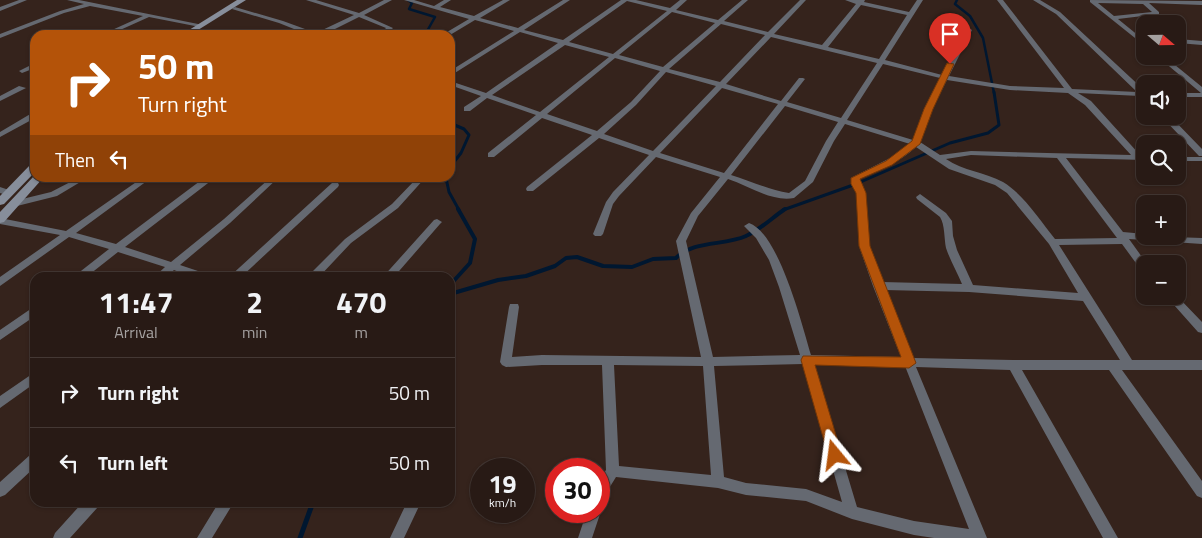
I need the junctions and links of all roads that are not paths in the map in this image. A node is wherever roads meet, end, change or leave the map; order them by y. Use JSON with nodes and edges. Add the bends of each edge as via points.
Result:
{"nodes":[{"id":1,"x":24,"y":0,"type":"edge"},
{"id":2,"x":70,"y":0,"type":"edge"},
{"id":3,"x":98,"y":0,"type":"edge"},
{"id":4,"x":242,"y":0,"type":"edge"},
{"id":5,"x":250,"y":0,"type":"edge"},
{"id":6,"x":309,"y":0,"type":"edge"},
{"id":7,"x":331,"y":0,"type":"edge"},
{"id":8,"x":389,"y":0,"type":"edge"},
{"id":9,"x":407,"y":0,"type":"edge"},
{"id":10,"x":448,"y":0,"type":"edge"},
{"id":11,"x":507,"y":0,"type":"edge"},
{"id":12,"x":567,"y":0,"type":"edge"},
{"id":13,"x":625,"y":0,"type":"edge"},
{"id":14,"x":630,"y":0,"type":"edge"},
{"id":15,"x":684,"y":0,"type":"edge"},
{"id":16,"x":745,"y":0,"type":"edge"},
{"id":17,"x":803,"y":0,"type":"edge"},
{"id":18,"x":848,"y":0,"type":"edge"},
{"id":19,"x":920,"y":0,"type":"edge"},
{"id":20,"x":1000,"y":0,"type":"edge"},
{"id":21,"x":1036,"y":0,"type":"edge"},
{"id":22,"x":1092,"y":0,"type":"edge"},
{"id":23,"x":861,"y":1,"type":"edge"},
{"id":24,"x":1144,"y":1,"type":"edge"},
{"id":25,"x":1192,"y":1,"type":"edge"},
{"id":26,"x":1202,"y":3,"type":"edge"},
{"id":27,"x":90,"y":4,"type":"junction"},
{"id":28,"x":323,"y":4,"type":"junction"},
{"id":29,"x":434,"y":8,"type":"junction"},
{"id":30,"x":1202,"y":8,"type":"edge"},
{"id":31,"x":0,"y":9,"type":"edge"},
{"id":32,"x":235,"y":9,"type":"junction"},
{"id":33,"x":671,"y":11,"type":"junction"},
{"id":34,"x":911,"y":14,"type":"junction"},
{"id":35,"x":358,"y":15,"type":"junction"},
{"id":36,"x":148,"y":16,"type":"junction"},
{"id":37,"x":1113,"y":18,"type":"junction"},
{"id":38,"x":473,"y":19,"type":"junction"},
{"id":39,"x":719,"y":22,"type":"junction"},
{"id":40,"x":116,"y":30,"type":"edge"},
{"id":41,"x":196,"y":30,"type":"edge"},
{"id":42,"x":200,"y":30,"type":"edge"},
{"id":43,"x":201,"y":30,"type":"edge"},
{"id":44,"x":303,"y":30,"type":"edge"},
{"id":45,"x":327,"y":30,"type":"edge"},
{"id":46,"x":388,"y":30,"type":"edge"},
{"id":47,"x":454,"y":30,"type":"edge"},
{"id":48,"x":969,"y":30,"type":"dead end"},
{"id":49,"x":517,"y":31,"type":"junction"},
{"id":50,"x":771,"y":34,"type":"junction"},
{"id":51,"x":0,"y":36,"type":"edge"},
{"id":52,"x":1136,"y":37,"type":"edge"},
{"id":53,"x":1186,"y":41,"type":"edge"},
{"id":54,"x":565,"y":42,"type":"junction"},
{"id":55,"x":1202,"y":42,"type":"edge"},
{"id":56,"x":824,"y":47,"type":"junction"},
{"id":57,"x":614,"y":56,"type":"junction"},
{"id":58,"x":883,"y":61,"type":"junction"},
{"id":59,"x":1171,"y":65,"type":"edge"},
{"id":60,"x":30,"y":67,"type":"edge"},
{"id":61,"x":664,"y":70,"type":"junction"},
{"id":62,"x":22,"y":71,"type":"dead end"},
{"id":63,"x":455,"y":71,"type":"edge"},
{"id":64,"x":944,"y":77,"type":"junction"},
{"id":65,"x":800,"y":79,"type":"dead end"},
{"id":66,"x":455,"y":85,"type":"edge"},
{"id":67,"x":721,"y":85,"type":"junction"},
{"id":68,"x":1136,"y":87,"type":"edge"},
{"id":69,"x":22,"y":88,"type":"dead end"},
{"id":70,"x":1070,"y":90,"type":"junction"},
{"id":71,"x":1202,"y":91,"type":"edge"},
{"id":72,"x":1136,"y":94,"type":"edge"},
{"id":73,"x":1186,"y":95,"type":"edge"},
{"id":74,"x":1202,"y":95,"type":"edge"},
{"id":75,"x":485,"y":97,"type":"junction"},
{"id":76,"x":0,"y":99,"type":"edge"},
{"id":77,"x":783,"y":105,"type":"junction"},
{"id":78,"x":467,"y":109,"type":"dead end"},
{"id":79,"x":542,"y":114,"type":"junction"},
{"id":80,"x":30,"y":118,"type":"edge"},
{"id":81,"x":843,"y":121,"type":"junction"},
{"id":82,"x":1174,"y":125,"type":"edge"},
{"id":83,"x":0,"y":135,"type":"edge"},
{"id":84,"x":600,"y":135,"type":"junction"},
{"id":85,"x":916,"y":142,"type":"junction"},
{"id":86,"x":1136,"y":152,"type":"edge"},
{"id":87,"x":654,"y":154,"type":"junction"},
{"id":88,"x":1202,"y":154,"type":"edge"},
{"id":89,"x":491,"y":155,"type":"dead end"},
{"id":90,"x":1060,"y":156,"type":"junction"},
{"id":91,"x":937,"y":158,"type":"junction"},
{"id":92,"x":1136,"y":158,"type":"edge"},
{"id":93,"x":1186,"y":159,"type":"edge"},
{"id":94,"x":1202,"y":159,"type":"edge"},
{"id":95,"x":30,"y":170,"type":"edge"},
{"id":96,"x":726,"y":175,"type":"junction"},
{"id":97,"x":34,"y":182,"type":"edge"},
{"id":98,"x":75,"y":182,"type":"edge"},
{"id":99,"x":140,"y":182,"type":"edge"},
{"id":100,"x":204,"y":182,"type":"edge"},
{"id":101,"x":270,"y":182,"type":"edge"},
{"id":102,"x":417,"y":182,"type":"edge"},
{"id":103,"x":335,"y":185,"type":"dead end"},
{"id":104,"x":530,"y":190,"type":"dead end"},
{"id":105,"x":5,"y":191,"type":"edge"},
{"id":106,"x":920,"y":197,"type":"dead end"},
{"id":107,"x":0,"y":202,"type":"edge"},
{"id":108,"x":13,"y":204,"type":"junction"},
{"id":109,"x":0,"y":220,"type":"edge"},
{"id":110,"x":437,"y":222,"type":"dead end"},
{"id":111,"x":751,"y":227,"type":"dead end"},
{"id":112,"x":68,"y":234,"type":"junction"},
{"id":113,"x":598,"y":234,"type":"dead end"},
{"id":114,"x":1121,"y":239,"type":"junction"},
{"id":115,"x":1202,"y":241,"type":"edge"},
{"id":116,"x":1052,"y":242,"type":"junction"},
{"id":117,"x":116,"y":248,"type":"junction"},
{"id":118,"x":1136,"y":257,"type":"edge"},
{"id":119,"x":1130,"y":260,"type":"dead end"},
{"id":120,"x":172,"y":265,"type":"junction"},
{"id":121,"x":85,"y":272,"type":"edge"},
{"id":122,"x":164,"y":272,"type":"edge"},
{"id":123,"x":190,"y":272,"type":"edge"},
{"id":124,"x":240,"y":272,"type":"edge"},
{"id":125,"x":317,"y":272,"type":"edge"},
{"id":126,"x":392,"y":272,"type":"edge"},
{"id":127,"x":0,"y":282,"type":"edge"},
{"id":128,"x":878,"y":286,"type":"junction"},
{"id":129,"x":969,"y":288,"type":"junction"},
{"id":130,"x":1086,"y":297,"type":"junction"},
{"id":131,"x":1179,"y":305,"type":"edge"},
{"id":132,"x":514,"y":307,"type":"dead end"},
{"id":133,"x":30,"y":314,"type":"edge"},
{"id":134,"x":1202,"y":330,"type":"edge"},
{"id":135,"x":0,"y":336,"type":"edge"},
{"id":136,"x":807,"y":360,"type":"junction"},
{"id":137,"x":608,"y":361,"type":"junction"},
{"id":138,"x":708,"y":362,"type":"junction"},
{"id":139,"x":909,"y":363,"type":"junction"},
{"id":140,"x":1013,"y":365,"type":"junction"},
{"id":141,"x":1112,"y":365,"type":"junction"},
{"id":142,"x":1130,"y":365,"type":"junction"},
{"id":143,"x":1202,"y":365,"type":"edge"},
{"id":144,"x":30,"y":381,"type":"edge"},
{"id":145,"x":0,"y":404,"type":"edge"},
{"id":146,"x":30,"y":464,"type":"edge"},
{"id":147,"x":613,"y":471,"type":"junction"},
{"id":148,"x":610,"y":475,"type":"edge"},
{"id":149,"x":718,"y":482,"type":"junction"},
{"id":150,"x":0,"y":491,"type":"edge"},
{"id":151,"x":1202,"y":492,"type":"edge"},
{"id":152,"x":88,"y":507,"type":"edge"},
{"id":153,"x":224,"y":507,"type":"edge"},
{"id":154,"x":412,"y":507,"type":"edge"},
{"id":155,"x":852,"y":512,"type":"junction"},
{"id":156,"x":590,"y":523,"type":"edge"},
{"id":157,"x":60,"y":538,"type":"edge"},
{"id":158,"x":204,"y":538,"type":"edge"},
{"id":159,"x":397,"y":538,"type":"edge"},
{"id":160,"x":585,"y":538,"type":"edge"},
{"id":161,"x":980,"y":538,"type":"edge"},
{"id":162,"x":1111,"y":538,"type":"edge"}],
"edges":[{"from":1,"to":31,"type":"street"},
{"from":2,"to":27,"type":"street"},
{"from":3,"to":27,"type":"street"},
{"from":4,"to":42,"type":"main road"},
{"from":5,"to":32,"type":"main road"},
{"from":6,"to":28,"type":"street"},
{"from":7,"to":28,"type":"street"},
{"from":8,"to":35,"type":"street"},
{"from":9,"to":29,"type":"street"},
{"from":10,"to":29,"type":"street"},
{"from":11,"to":38,"type":"street"},
{"from":12,"to":49,"type":"street"},
{"from":13,"to":54,"type":"street"},
{"from":14,"to":33,"type":"street"},
{"from":15,"to":33,"type":"street"},
{"from":16,"to":39,"type":"street"},
{"from":17,"to":50,"type":"street"},
{"from":18,"to":23,"type":"street"},
{"from":19,"to":34,"type":"street"},
{"from":20,"to":70,"type":"street"},
{"from":21,"to":68,"type":"street","via":[[1058,13]]},
{"from":22,"to":24,"type":"street"},
{"from":22,"to":37,"type":"street"},
{"from":23,"to":34,"type":"street"},
{"from":23,"to":56,"type":"street"},
{"from":24,"to":25,"type":"street"},
{"from":24,"to":37,"type":"street","via":[[1157,14]]},
{"from":25,"to":26,"type":"street"},
{"from":25,"to":30,"type":"street"},
{"from":27,"to":36,"type":"street"},
{"from":27,"to":51,"type":"street"},
{"from":28,"to":35,"type":"street"},
{"from":29,"to":38,"type":"street"},
{"from":32,"to":43,"type":"main road"},
{"from":32,"to":44,"type":"street"},
{"from":33,"to":39,"type":"street"},
{"from":33,"to":57,"type":"street"},
{"from":34,"to":58,"type":"street"},
{"from":35,"to":45,"type":"street"},
{"from":35,"to":46,"type":"street","via":[[390,28]]},
{"from":36,"to":40,"type":"street"},
{"from":36,"to":41,"type":"street"},
{"from":37,"to":52,"type":"street"},
{"from":38,"to":47,"type":"street"},
{"from":38,"to":49,"type":"street"},
{"from":39,"to":50,"type":"street"},
{"from":39,"to":61,"type":"street"},
{"from":48,"to":64,"type":"street"},
{"from":49,"to":54,"type":"street"},
{"from":49,"to":63,"type":"street"},
{"from":50,"to":56,"type":"street"},
{"from":50,"to":67,"type":"street"},
{"from":53,"to":55,"type":"street"},
{"from":54,"to":57,"type":"street"},
{"from":54,"to":75,"type":"street"},
{"from":56,"to":58,"type":"street"},
{"from":57,"to":61,"type":"street"},
{"from":57,"to":79,"type":"street"},
{"from":58,"to":64,"type":"street"},
{"from":58,"to":81,"type":"street"},
{"from":59,"to":71,"type":"street"},
{"from":60,"to":62,"type":"street"},
{"from":61,"to":67,"type":"street"},
{"from":61,"to":84,"type":"street"},
{"from":64,"to":70,"type":"street","via":[[1010,88]]},
{"from":64,"to":85,"type":"street"},
{"from":65,"to":77,"type":"street"},
{"from":66,"to":75,"type":"street"},
{"from":67,"to":77,"type":"street"},
{"from":67,"to":87,"type":"street"},
{"from":69,"to":76,"type":"street"},
{"from":70,"to":72,"type":"street"},
{"from":70,"to":86,"type":"street"},
{"from":73,"to":74,"type":"street"},
{"from":75,"to":78,"type":"street"},
{"from":75,"to":79,"type":"street"},
{"from":77,"to":81,"type":"street"},
{"from":77,"to":96,"type":"street"},
{"from":79,"to":84,"type":"street"},
{"from":79,"to":89,"type":"street"},
{"from":80,"to":83,"type":"street"},
{"from":81,"to":85,"type":"street"},
{"from":81,"to":96,"type":"street","via":[[809,182],[791,196],[769,192]]},
{"from":82,"to":88,"type":"street"},
{"from":84,"to":87,"type":"street"},
{"from":84,"to":104,"type":"street"},
{"from":85,"to":91,"type":"street"},
{"from":85,"to":128,"type":"street","via":[[889,163],[855,178],[861,193],[864,246]]},
{"from":87,"to":96,"type":"street"},
{"from":87,"to":113,"type":"street","via":[[612,199]]},
{"from":90,"to":91,"type":"street","via":[[965,153]]},
{"from":90,"to":92,"type":"street"},
{"from":90,"to":114,"type":"street"},
{"from":91,"to":116,"type":"street","via":[[1010,191]]},
{"from":93,"to":94,"type":"street"},
{"from":95,"to":105,"type":"main road"},
{"from":96,"to":138,"type":"street","via":[[685,228],[681,241]]},
{"from":97,"to":108,"type":"main road"},
{"from":98,"to":108,"type":"street","via":[[54,194]]},
{"from":99,"to":112,"type":"street"},
{"from":100,"to":117,"type":"street"},
{"from":101,"to":120,"type":"street"},
{"from":102,"to":125,"type":"street","via":[[395,206],[348,241]]},
{"from":103,"to":124,"type":"street"},
{"from":105,"to":107,"type":"main road"},
{"from":106,"to":129,"type":"street","via":[[947,221],[952,250]]},
{"from":108,"to":109,"type":"main road"},
{"from":109,"to":112,"type":"street"},
{"from":110,"to":126,"type":"street"},
{"from":111,"to":136,"type":"street","via":[[767,247],[779,274]]},
{"from":112,"to":117,"type":"street"},
{"from":112,"to":127,"type":"street"},
{"from":114,"to":115,"type":"street"},
{"from":114,"to":116,"type":"street"},
{"from":114,"to":118,"type":"street"},
{"from":114,"to":119,"type":"street","via":[[1132,256]]},
{"from":116,"to":130,"type":"street"},
{"from":117,"to":120,"type":"street"},
{"from":117,"to":121,"type":"street"},
{"from":120,"to":122,"type":"street"},
{"from":120,"to":123,"type":"street"},
{"from":128,"to":129,"type":"street"},
{"from":128,"to":139,"type":"street"},
{"from":129,"to":130,"type":"street"},
{"from":130,"to":142,"type":"street"},
{"from":131,"to":134,"type":"street"},
{"from":132,"to":137,"type":"street","via":[[506,362]]},
{"from":133,"to":135,"type":"street"},
{"from":136,"to":138,"type":"street"},
{"from":136,"to":139,"type":"street"},
{"from":136,"to":155,"type":"street"},
{"from":137,"to":138,"type":"street"},
{"from":137,"to":147,"type":"street"},
{"from":138,"to":149,"type":"street"},
{"from":139,"to":140,"type":"street"},
{"from":139,"to":161,"type":"street"},
{"from":140,"to":141,"type":"street"},
{"from":140,"to":162,"type":"street"},
{"from":141,"to":142,"type":"street"},
{"from":141,"to":151,"type":"street"},
{"from":142,"to":143,"type":"street"},
{"from":144,"to":145,"type":"street"},
{"from":146,"to":150,"type":"street"},
{"from":147,"to":148,"type":"street"},
{"from":147,"to":149,"type":"street"},
{"from":149,"to":155,"type":"street","via":[[746,489],[806,495]]},
{"from":152,"to":157,"type":"street"},
{"from":153,"to":158,"type":"street"},
{"from":154,"to":159,"type":"street"},
{"from":155,"to":161,"type":"street","via":[[914,528]]},
{"from":156,"to":160,"type":"street"}]}
